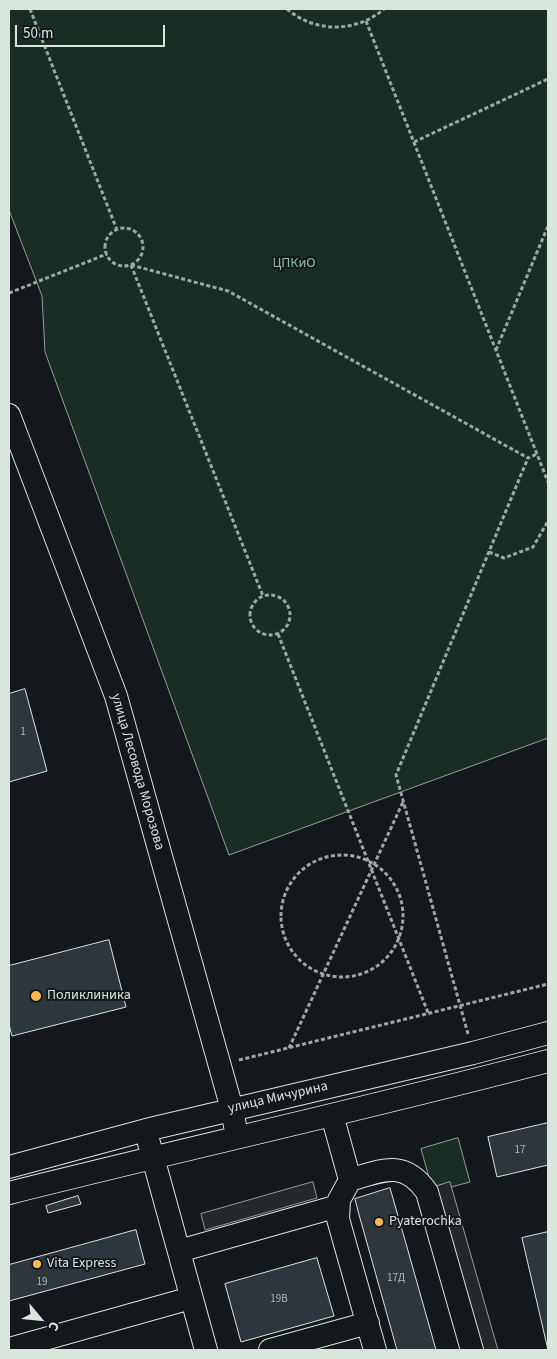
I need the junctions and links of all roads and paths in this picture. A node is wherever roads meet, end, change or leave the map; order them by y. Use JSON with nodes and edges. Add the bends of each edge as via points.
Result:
{"nodes":[{"id":1,"x":30,"y":9,"type":"edge"},
{"id":2,"x":287,"y":9,"type":"edge"},
{"id":3,"x":384,"y":9,"type":"edge"},
{"id":4,"x":366,"y":21,"type":"junction"},
{"id":5,"x":548,"y":79,"type":"edge"},
{"id":6,"x":414,"y":142,"type":"junction"},
{"id":7,"x":548,"y":226,"type":"edge"},
{"id":8,"x":117,"y":230,"type":"junction"},
{"id":9,"x":107,"y":254,"type":"junction"},
{"id":10,"x":131,"y":264,"type":"junction"},
{"id":11,"x":9,"y":293,"type":"edge"},
{"id":12,"x":496,"y":350,"type":"junction"},
{"id":13,"x":9,"y":415,"type":"edge"},
{"id":14,"x":537,"y":454,"type":"junction"},
{"id":15,"x":528,"y":458,"type":"junction"},
{"id":16,"x":548,"y":482,"type":"edge"},
{"id":17,"x":548,"y":521,"type":"edge"},
{"id":18,"x":489,"y":552,"type":"junction"},
{"id":19,"x":263,"y":596,"type":"junction"},
{"id":20,"x":278,"y":634,"type":"junction"},
{"id":21,"x":404,"y":801,"type":"junction"},
{"id":22,"x":367,"y":859,"type":"junction"},
{"id":23,"x":374,"y":863,"type":"junction"},
{"id":24,"x":371,"y":870,"type":"junction"},
{"id":25,"x":399,"y":939,"type":"junction"},
{"id":26,"x":322,"y":974,"type":"junction"},
{"id":27,"x":548,"y":984,"type":"edge"},
{"id":28,"x":462,"y":1007,"type":"junction"},
{"id":29,"x":428,"y":1015,"type":"junction"},
{"id":30,"x":548,"y":1033,"type":"edge"},
{"id":31,"x":288,"y":1048,"type":"junction"},
{"id":32,"x":473,"y":1053,"type":"junction"},
{"id":33,"x":548,"y":1061,"type":"edge"},
{"id":34,"x":219,"y":1065,"type":"junction"},
{"id":35,"x":232,"y":1109,"type":"junction"},
{"id":36,"x":332,"y":1115,"type":"junction"},
{"id":37,"x":146,"y":1130,"type":"junction"},
{"id":38,"x":237,"y":1137,"type":"junction"},
{"id":39,"x":153,"y":1157,"type":"junction"},
{"id":40,"x":9,"y":1166,"type":"edge"},
{"id":41,"x":350,"y":1180,"type":"junction"},
{"id":42,"x":9,"y":1193,"type":"edge"},
{"id":43,"x":338,"y":1206,"type":"junction"},
{"id":44,"x":179,"y":1251,"type":"junction"},
{"id":45,"x":192,"y":1298,"type":"junction"},
{"id":46,"x":368,"y":1324,"type":"junction"},
{"id":47,"x":9,"y":1349,"type":"edge"},
{"id":48,"x":206,"y":1350,"type":"edge"},
{"id":49,"x":270,"y":1350,"type":"edge"},
{"id":50,"x":375,"y":1350,"type":"edge"},
{"id":51,"x":472,"y":1350,"type":"edge"}],
"edges":[{"from":1,"to":8,"type":"path"},
{"from":2,"to":4,"type":"path","via":[[306,22],[321,26],[336,28]]},
{"from":3,"to":4,"type":"path"},
{"from":4,"to":6,"type":"path"},
{"from":5,"to":6,"type":"path"},
{"from":6,"to":12,"type":"path"},
{"from":7,"to":12,"type":"path"},
{"from":8,"to":9,"type":"path","via":[[107,240]]},
{"from":8,"to":10,"type":"path","via":[[132,230],[142,240],[141,254]]},
{"from":9,"to":10,"type":"path","via":[[117,264]]},
{"from":9,"to":11,"type":"path"},
{"from":10,"to":15,"type":"path","via":[[228,291]]},
{"from":10,"to":19,"type":"path"},
{"from":12,"to":14,"type":"path"},
{"from":13,"to":34,"type":"street","name":"улица Лесовода Морозова","via":[[116,696]]},
{"from":14,"to":15,"type":"path"},
{"from":14,"to":16,"type":"path"},
{"from":15,"to":18,"type":"path"},
{"from":17,"to":18,"type":"path","via":[[533,547],[504,558]]},
{"from":18,"to":21,"type":"path","via":[[396,775]]},
{"from":19,"to":20,"type":"path","via":[[278,596],[289,608],[289,623]]},
{"from":19,"to":20,"type":"path","via":[[252,607],[251,623],[262,634]]},
{"from":20,"to":22,"type":"path"},
{"from":21,"to":23,"type":"path"},
{"from":21,"to":28,"type":"path"},
{"from":22,"to":23,"type":"path"},
{"from":22,"to":24,"type":"path"},
{"from":22,"to":26,"type":"path","via":[[348,854],[316,860],[294,876],[287,887],[280,913],[285,939],[300,961]]},
{"from":23,"to":24,"type":"path"},
{"from":23,"to":25,"type":"path","via":[[392,880],[400,897],[403,915]]},
{"from":24,"to":25,"type":"path"},
{"from":24,"to":26,"type":"path"},
{"from":25,"to":26,"type":"path","via":[[384,961],[362,974],[342,977]]},
{"from":25,"to":29,"type":"path"},
{"from":26,"to":31,"type":"path"},
{"from":27,"to":28,"type":"path"},
{"from":28,"to":29,"type":"path"},
{"from":28,"to":32,"type":"path"},
{"from":29,"to":31,"type":"path"},
{"from":30,"to":32,"type":"street","name":"улица Мичурина"},
{"from":31,"to":34,"type":"path"},
{"from":32,"to":35,"type":"street","name":"улица Мичурина"},
{"from":33,"to":36,"type":"street","name":"улица Мичурина"},
{"from":34,"to":35,"type":"street","name":"улица Лесовода Морозова"},
{"from":35,"to":37,"type":"street","name":"улица Мичурина"},
{"from":35,"to":38,"type":"street","name":"улица Лесовода Морозова"},
{"from":36,"to":38,"type":"street","name":"улица Мичурина"},
{"from":36,"to":41,"type":"street"},
{"from":37,"to":39,"type":"street"},
{"from":37,"to":40,"type":"street","name":"улица Мичурина"},
{"from":38,"to":39,"type":"street","name":"улица Мичурина"},
{"from":39,"to":42,"type":"street","name":"улица Мичурина"},
{"from":39,"to":44,"type":"street"},
{"from":41,"to":43,"type":"street"},
{"from":41,"to":51,"type":"street","via":[[384,1170],[398,1170],[419,1180],[427,1192]]},
{"from":43,"to":44,"type":"street"},
{"from":43,"to":46,"type":"street","via":[[338,1220]]},
{"from":44,"to":45,"type":"street"},
{"from":45,"to":47,"type":"street"},
{"from":45,"to":48,"type":"street"},
{"from":46,"to":49,"type":"street"},
{"from":46,"to":50,"type":"street"}]}
